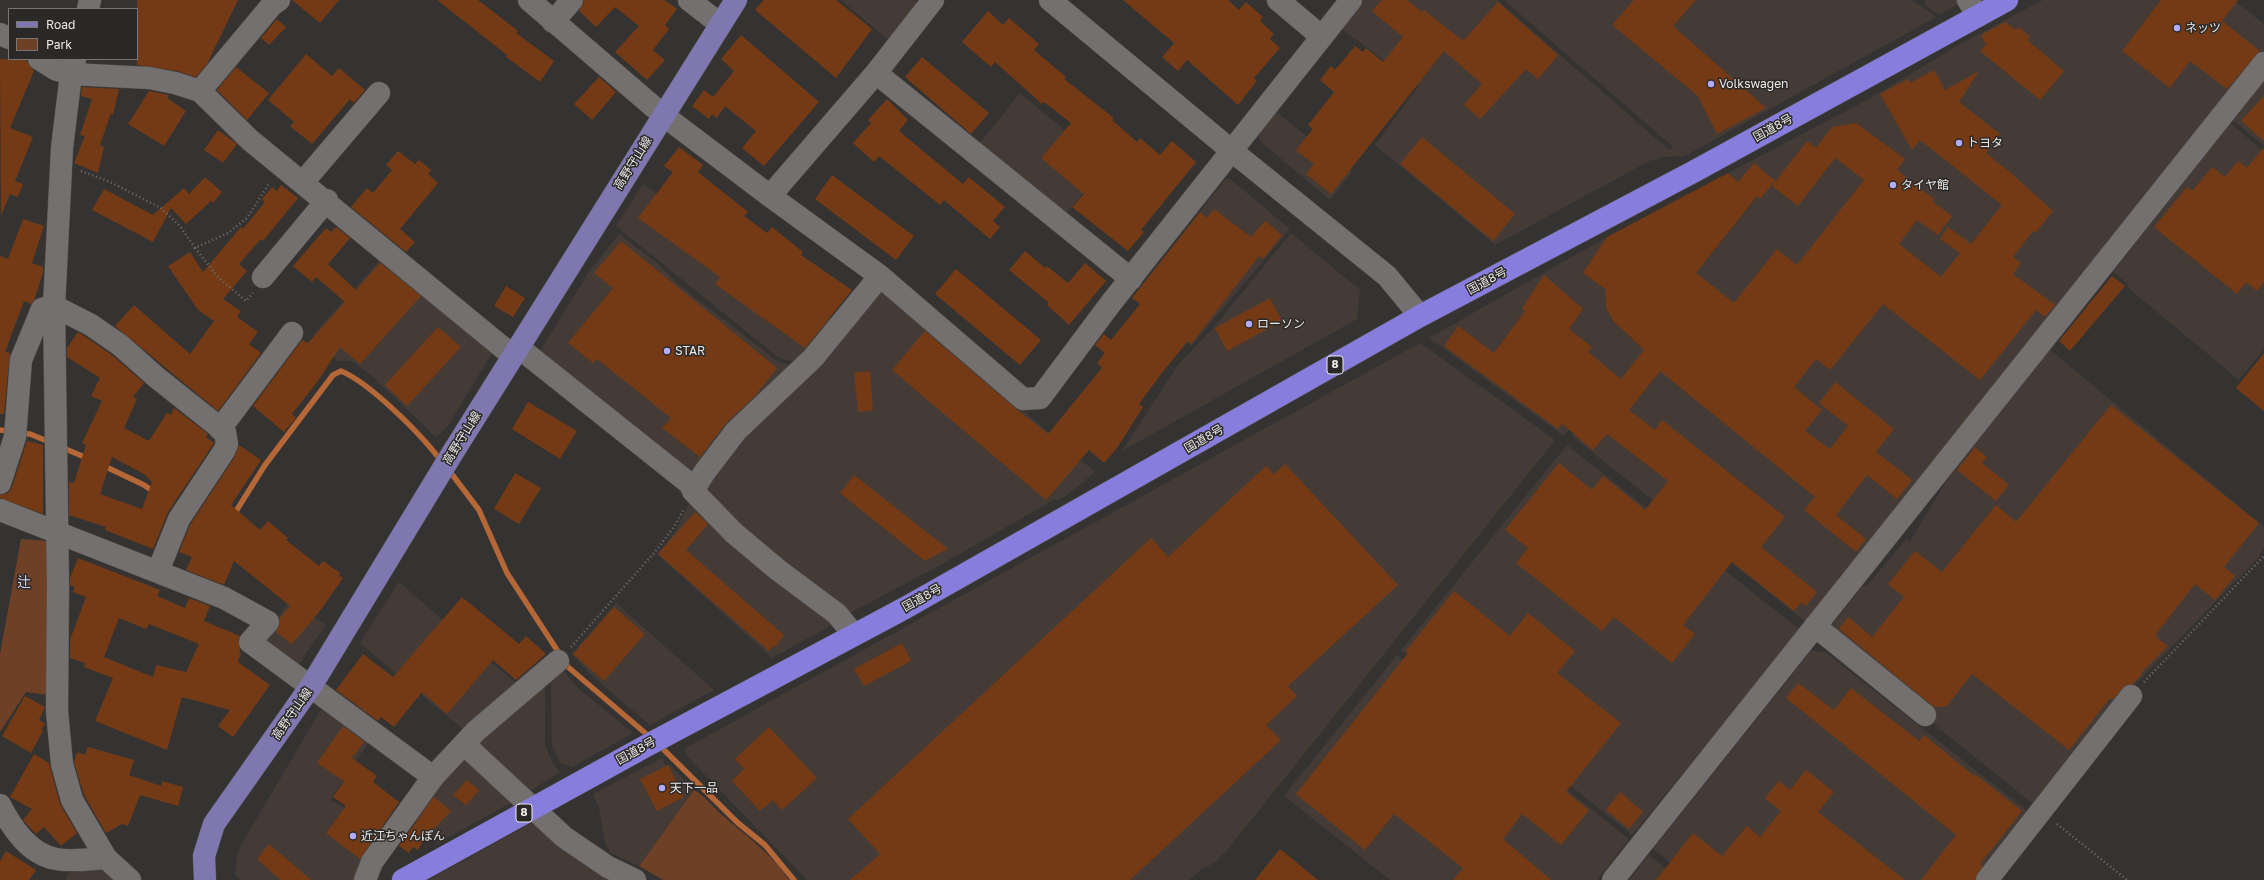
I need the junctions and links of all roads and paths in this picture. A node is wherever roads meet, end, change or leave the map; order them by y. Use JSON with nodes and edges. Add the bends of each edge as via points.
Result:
{"nodes":[{"id":1,"x":280,"y":0,"type":"edge"},
{"id":2,"x":529,"y":0,"type":"edge"},
{"id":3,"x":572,"y":0,"type":"edge"},
{"id":4,"x":689,"y":0,"type":"edge"},
{"id":5,"x":736,"y":0,"type":"edge"},
{"id":6,"x":933,"y":0,"type":"edge"},
{"id":7,"x":1050,"y":0,"type":"edge"},
{"id":8,"x":1278,"y":0,"type":"edge"},
{"id":9,"x":1351,"y":0,"type":"edge"},
{"id":10,"x":2007,"y":0,"type":"edge"},
{"id":11,"x":1973,"y":8,"type":"edge"},
{"id":12,"x":553,"y":22,"type":"junction"},
{"id":13,"x":720,"y":24,"type":"junction"},
{"id":14,"x":1322,"y":37,"type":"junction"},
{"id":15,"x":41,"y":60,"type":"edge"},
{"id":16,"x":2264,"y":63,"type":"edge"},
{"id":17,"x":73,"y":67,"type":"edge"},
{"id":18,"x":876,"y":73,"type":"junction"},
{"id":19,"x":200,"y":91,"type":"junction"},
{"id":20,"x":379,"y":93,"type":"dead end"},
{"id":21,"x":663,"y":115,"type":"junction"},
{"id":22,"x":1232,"y":151,"type":"junction"},
{"id":23,"x":281,"y":163,"type":"junction"},
{"id":24,"x":61,"y":166,"type":"junction"},
{"id":25,"x":304,"y":181,"type":"junction"},
{"id":26,"x":770,"y":196,"type":"junction"},
{"id":27,"x":326,"y":200,"type":"junction"},
{"id":28,"x":195,"y":248,"type":"junction"},
{"id":29,"x":880,"y":276,"type":"junction"},
{"id":30,"x":263,"y":277,"type":"joint"},
{"id":31,"x":1131,"y":279,"type":"junction"},
{"id":32,"x":54,"y":306,"type":"junction"},
{"id":33,"x":1420,"y":316,"type":"junction"},
{"id":34,"x":292,"y":333,"type":"dead end"},
{"id":35,"x":516,"y":351,"type":"junction"},
{"id":36,"x":220,"y":429,"type":"junction"},
{"id":37,"x":0,"y":483,"type":"edge"},
{"id":38,"x":694,"y":491,"type":"junction"},
{"id":39,"x":0,"y":510,"type":"edge"},
{"id":40,"x":57,"y":532,"type":"junction"},
{"id":41,"x":2264,"y":556,"type":"edge"},
{"id":42,"x":158,"y":572,"type":"junction"},
{"id":43,"x":1815,"y":626,"type":"junction"},
{"id":44,"x":854,"y":635,"type":"junction"},
{"id":45,"x":563,"y":656,"type":"joint"},
{"id":46,"x":311,"y":686,"type":"junction"},
{"id":47,"x":2131,"y":696,"type":"joint"},
{"id":48,"x":1925,"y":715,"type":"dead end"},
{"id":49,"x":465,"y":745,"type":"junction"},
{"id":50,"x":433,"y":777,"type":"junction"},
{"id":51,"x":0,"y":805,"type":"edge"},
{"id":52,"x":532,"y":809,"type":"junction"},
{"id":53,"x":2041,"y":811,"type":"junction"},
{"id":54,"x":106,"y":858,"type":"junction"},
{"id":55,"x":130,"y":880,"type":"edge"},
{"id":56,"x":205,"y":880,"type":"edge"},
{"id":57,"x":365,"y":880,"type":"edge"},
{"id":58,"x":402,"y":880,"type":"edge"},
{"id":59,"x":634,"y":880,"type":"edge"},
{"id":60,"x":1613,"y":880,"type":"edge"},
{"id":61,"x":1987,"y":880,"type":"edge"},
{"id":62,"x":2127,"y":880,"type":"edge"}],
"edges":[{"from":1,"to":19,"type":"street","via":[[272,5]]},
{"from":2,"to":12,"type":"street"},
{"from":3,"to":12,"type":"street"},
{"from":4,"to":13,"type":"street"},
{"from":5,"to":13,"type":"main road","name":"高野守山線"},
{"from":6,"to":18,"type":"street"},
{"from":7,"to":22,"type":"street"},
{"from":8,"to":14,"type":"street"},
{"from":9,"to":14,"type":"street"},
{"from":10,"to":11,"type":"highway","name":"国道8号","number":"8"},
{"from":11,"to":33,"type":"highway","name":"国道8号","number":"8","via":[[1693,172]]},
{"from":12,"to":21,"type":"street"},
{"from":13,"to":21,"type":"main road","name":"高野守山線"},
{"from":14,"to":22,"type":"street"},
{"from":15,"to":17,"type":"street","via":[[57,70]]},
{"from":16,"to":43,"type":"street"},
{"from":17,"to":19,"type":"street","via":[[149,78]]},
{"from":17,"to":24,"type":"street"},
{"from":18,"to":26,"type":"street"},
{"from":18,"to":31,"type":"street"},
{"from":19,"to":23,"type":"street","via":[[250,140]]},
{"from":20,"to":25,"type":"street"},
{"from":21,"to":26,"type":"street"},
{"from":21,"to":35,"type":"main road","name":"高野守山線"},
{"from":22,"to":31,"type":"street"},
{"from":22,"to":33,"type":"street","via":[[1387,276]]},
{"from":23,"to":25,"type":"street"},
{"from":23,"to":28,"type":"path","via":[[247,218],[228,233]]},
{"from":24,"to":28,"type":"path","via":[[110,182],[161,208],[180,226]]},
{"from":24,"to":32,"type":"street"},
{"from":25,"to":27,"type":"street"},
{"from":26,"to":29,"type":"street"},
{"from":27,"to":30,"type":"street"},
{"from":27,"to":35,"type":"street"},
{"from":28,"to":30,"type":"path","via":[[219,278],[246,301],[264,281]]},
{"from":29,"to":31,"type":"street","via":[[1023,399],[1040,398]]},
{"from":29,"to":38,"type":"street","via":[[813,358],[736,431],[704,473]]},
{"from":32,"to":36,"type":"street","via":[[91,325],[120,345]]},
{"from":32,"to":37,"type":"street","via":[[42,309],[21,360],[15,431]]},
{"from":32,"to":40,"type":"street"},
{"from":33,"to":44,"type":"highway","name":"国道8号","number":"8","via":[[1075,513]]},
{"from":34,"to":36,"type":"street"},
{"from":35,"to":38,"type":"street","via":[[690,484]]},
{"from":35,"to":46,"type":"main road","name":"高野守山線"},
{"from":36,"to":42,"type":"street","via":[[225,432],[227,444],[183,512]]},
{"from":38,"to":44,"type":"street","via":[[734,533],[837,614]]},
{"from":38,"to":45,"type":"path","via":[[674,527]]},
{"from":39,"to":40,"type":"street"},
{"from":40,"to":42,"type":"street"},
{"from":40,"to":54,"type":"street","via":[[57,711],[62,764],[72,800]]},
{"from":41,"to":47,"type":"path"},
{"from":42,"to":46,"type":"street","via":[[224,598],[268,622],[250,642]]},
{"from":43,"to":48,"type":"street"},
{"from":43,"to":60,"type":"street"},
{"from":44,"to":52,"type":"highway","name":"国道8号","number":"8"},
{"from":45,"to":49,"type":"street","via":[[502,708]]},
{"from":46,"to":50,"type":"street"},
{"from":46,"to":56,"type":"main road","name":"高野守山線","via":[[214,824],[204,856]]},
{"from":47,"to":53,"type":"street"},
{"from":49,"to":50,"type":"street"},
{"from":49,"to":52,"type":"street"},
{"from":50,"to":57,"type":"street","via":[[372,862]]},
{"from":51,"to":54,"type":"street","via":[[19,835],[36,851],[56,859]]},
{"from":52,"to":58,"type":"highway","name":"国道8号","number":"8"},
{"from":52,"to":59,"type":"street","via":[[564,837],[608,867]]},
{"from":53,"to":61,"type":"street"},
{"from":53,"to":62,"type":"path"},
{"from":54,"to":55,"type":"street"}]}
